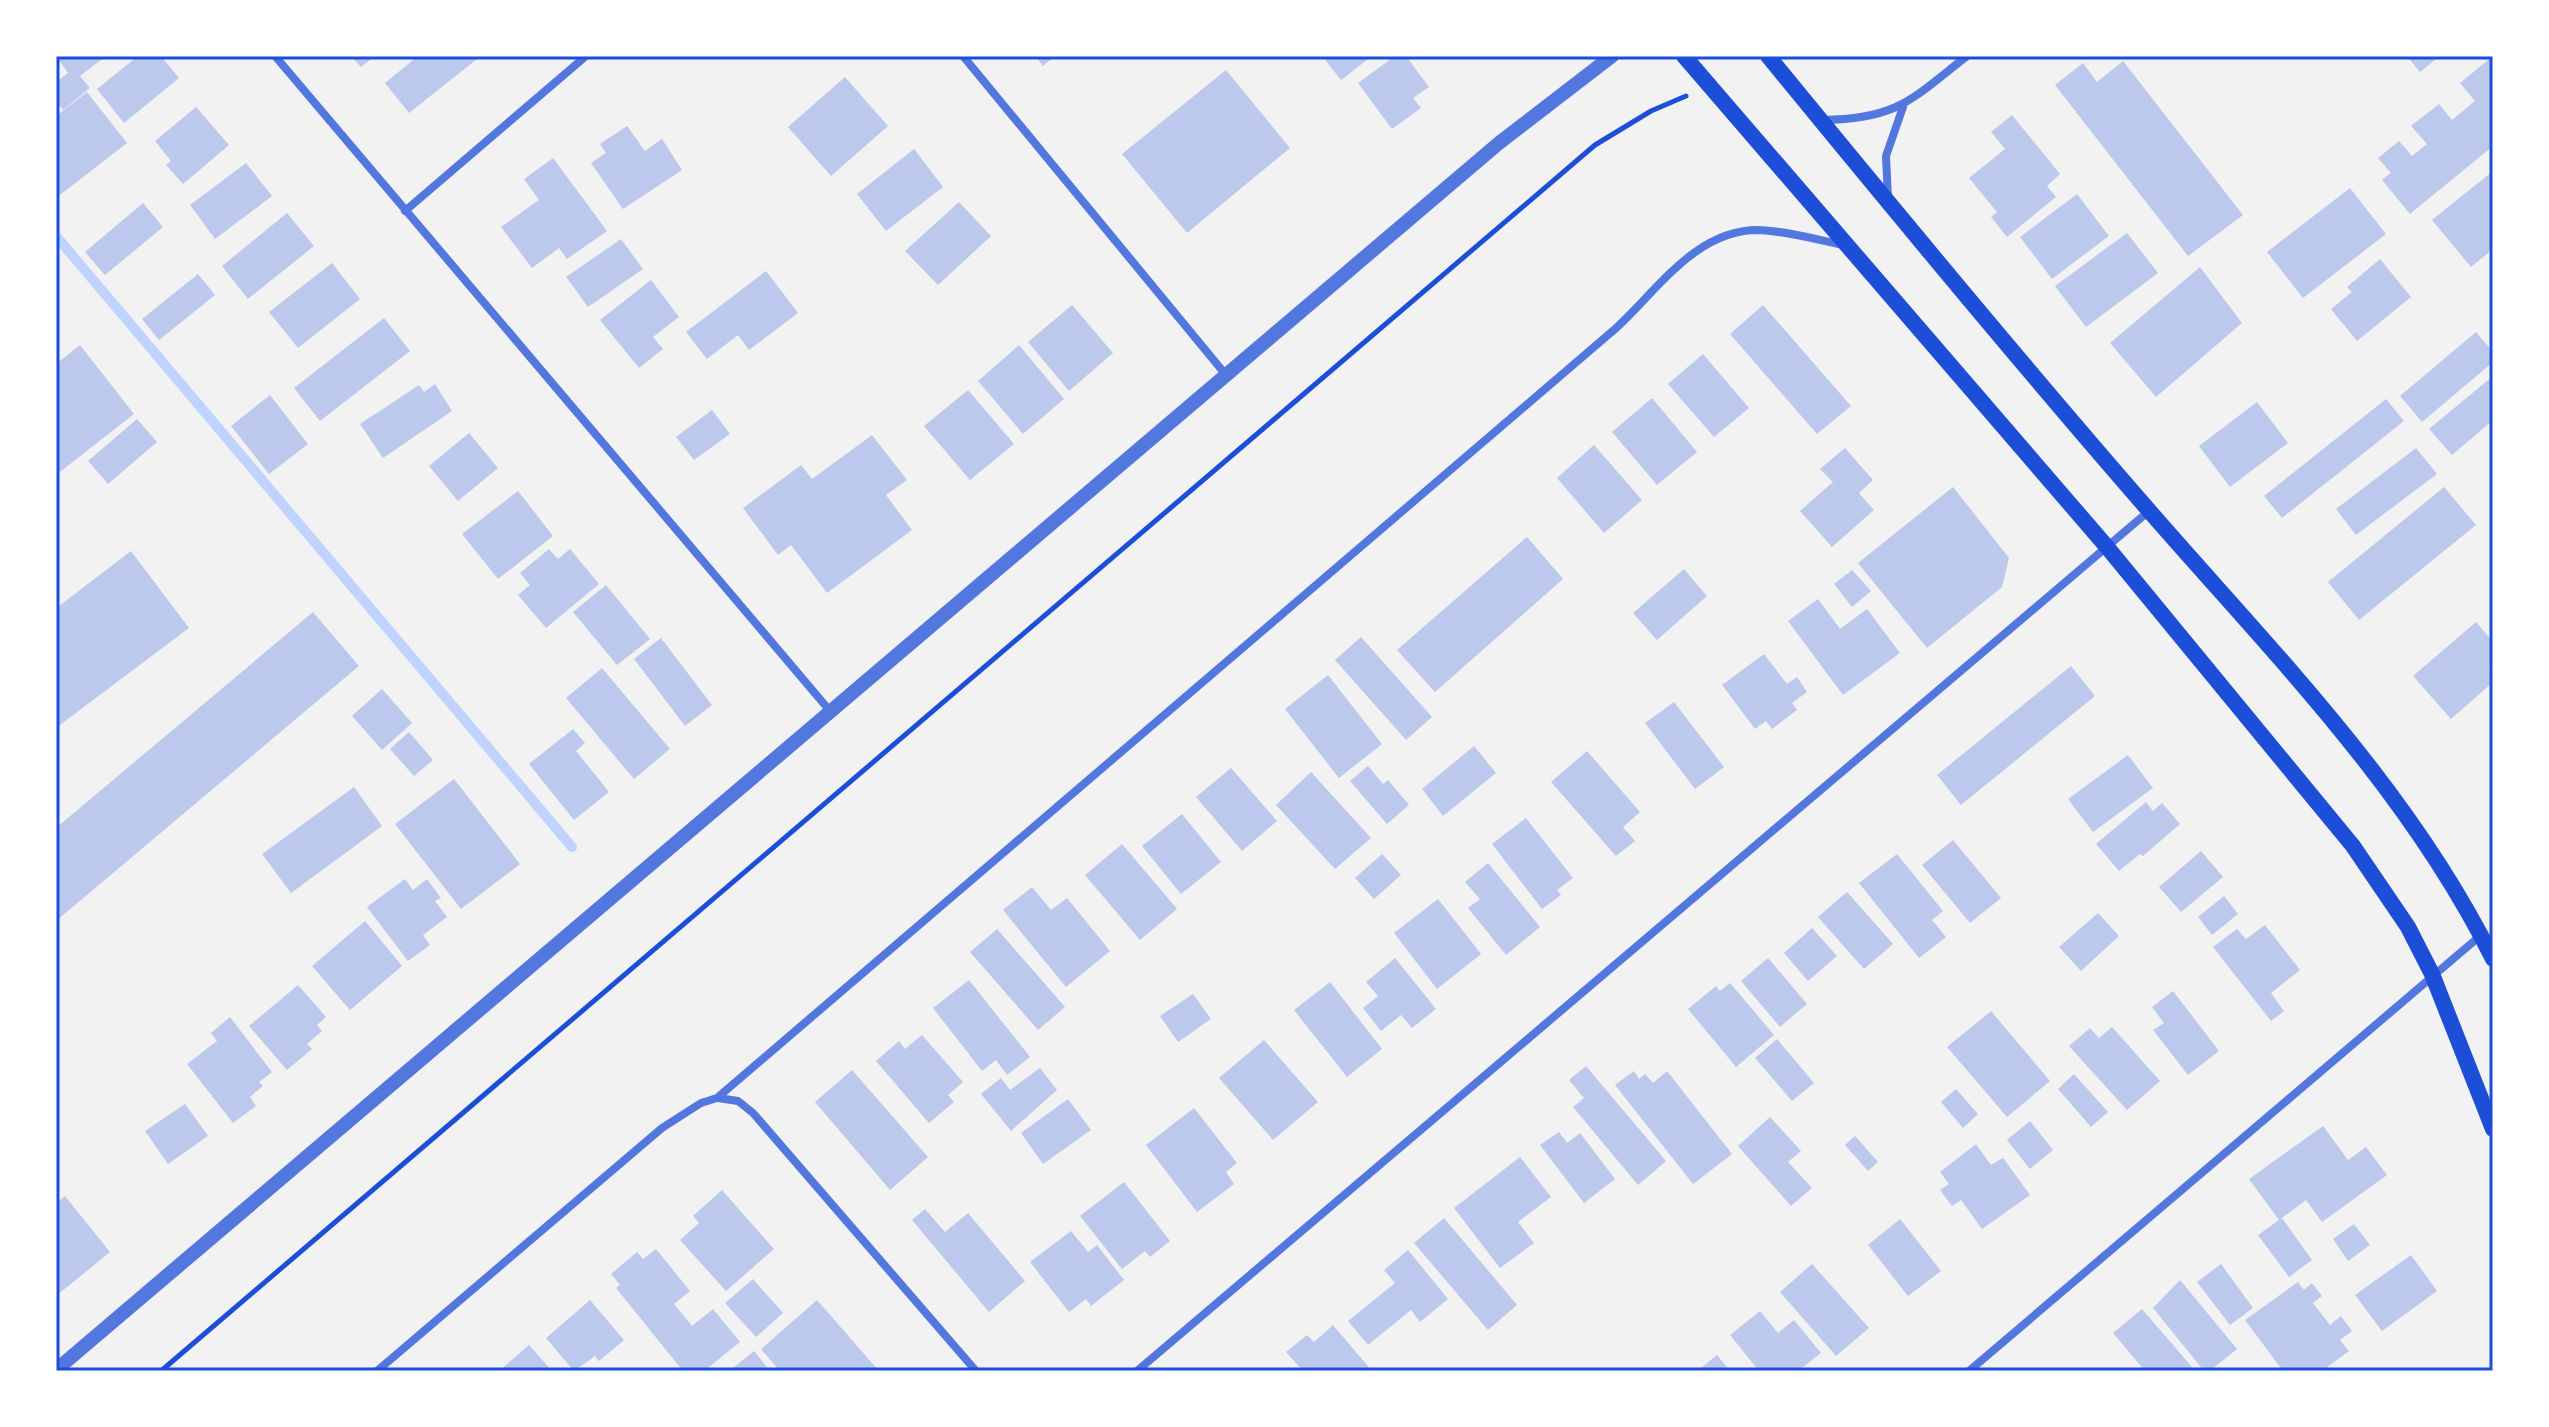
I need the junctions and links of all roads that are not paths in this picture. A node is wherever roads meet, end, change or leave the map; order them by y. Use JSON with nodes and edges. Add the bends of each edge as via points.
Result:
{"nodes":[{"id":1,"x":275,"y":56,"type":"edge"},
{"id":2,"x":586,"y":56,"type":"edge"},
{"id":3,"x":963,"y":56,"type":"edge"},
{"id":4,"x":1612,"y":56,"type":"edge"},
{"id":5,"x":1684,"y":56,"type":"edge"},
{"id":6,"x":1768,"y":56,"type":"edge"},
{"id":7,"x":1967,"y":56,"type":"edge"},
{"id":8,"x":1903,"y":107,"type":"junction"},
{"id":9,"x":1821,"y":120,"type":"junction"},
{"id":10,"x":1888,"y":200,"type":"junction"},
{"id":11,"x":405,"y":211,"type":"junction"},
{"id":12,"x":1847,"y":246,"type":"junction"},
{"id":13,"x":1226,"y":375,"type":"junction"},
{"id":14,"x":2149,"y":511,"type":"junction"},
{"id":15,"x":2107,"y":547,"type":"junction"},
{"id":16,"x":830,"y":711,"type":"junction"},
{"id":17,"x":2481,"y":935,"type":"junction"},
{"id":18,"x":2493,"y":959,"type":"edge"},
{"id":19,"x":2432,"y":974,"type":"junction"},
{"id":20,"x":717,"y":1098,"type":"junction"},
{"id":21,"x":2493,"y":1129,"type":"edge"},
{"id":22,"x":56,"y":1370,"type":"edge"},
{"id":23,"x":377,"y":1371,"type":"edge"},
{"id":24,"x":976,"y":1371,"type":"edge"},
{"id":25,"x":1137,"y":1371,"type":"edge"},
{"id":26,"x":1969,"y":1371,"type":"edge"}],
"edges":[{"from":1,"to":11,"type":"street"},
{"from":2,"to":11,"type":"street"},
{"from":3,"to":13,"type":"street"},
{"from":4,"to":13,"type":"street","via":[[1499,143]]},
{"from":5,"to":12,"type":"main road"},
{"from":6,"to":9,"type":"main road"},
{"from":7,"to":8,"type":"street"},
{"from":8,"to":9,"type":"street","via":[[1853,120]]},
{"from":8,"to":10,"type":"street","via":[[1886,156]]},
{"from":9,"to":10,"type":"main road"},
{"from":10,"to":14,"type":"main road"},
{"from":11,"to":16,"type":"street"},
{"from":12,"to":15,"type":"main road"},
{"from":12,"to":20,"type":"street","via":[[1760,230],[1724,236],[1697,249],[1615,329]]},
{"from":13,"to":16,"type":"street"},
{"from":14,"to":15,"type":"street"},
{"from":14,"to":17,"type":"main road","via":[[2334,722],[2412,821]]},
{"from":15,"to":19,"type":"main road","via":[[2353,846],[2408,927]]},
{"from":15,"to":25,"type":"street"},
{"from":16,"to":22,"type":"street"},
{"from":17,"to":18,"type":"main road"},
{"from":17,"to":19,"type":"street"},
{"from":19,"to":21,"type":"main road"},
{"from":19,"to":26,"type":"street"},
{"from":20,"to":23,"type":"street","via":[[662,1128]]},
{"from":20,"to":24,"type":"street","via":[[738,1101],[753,1113]]}]}
